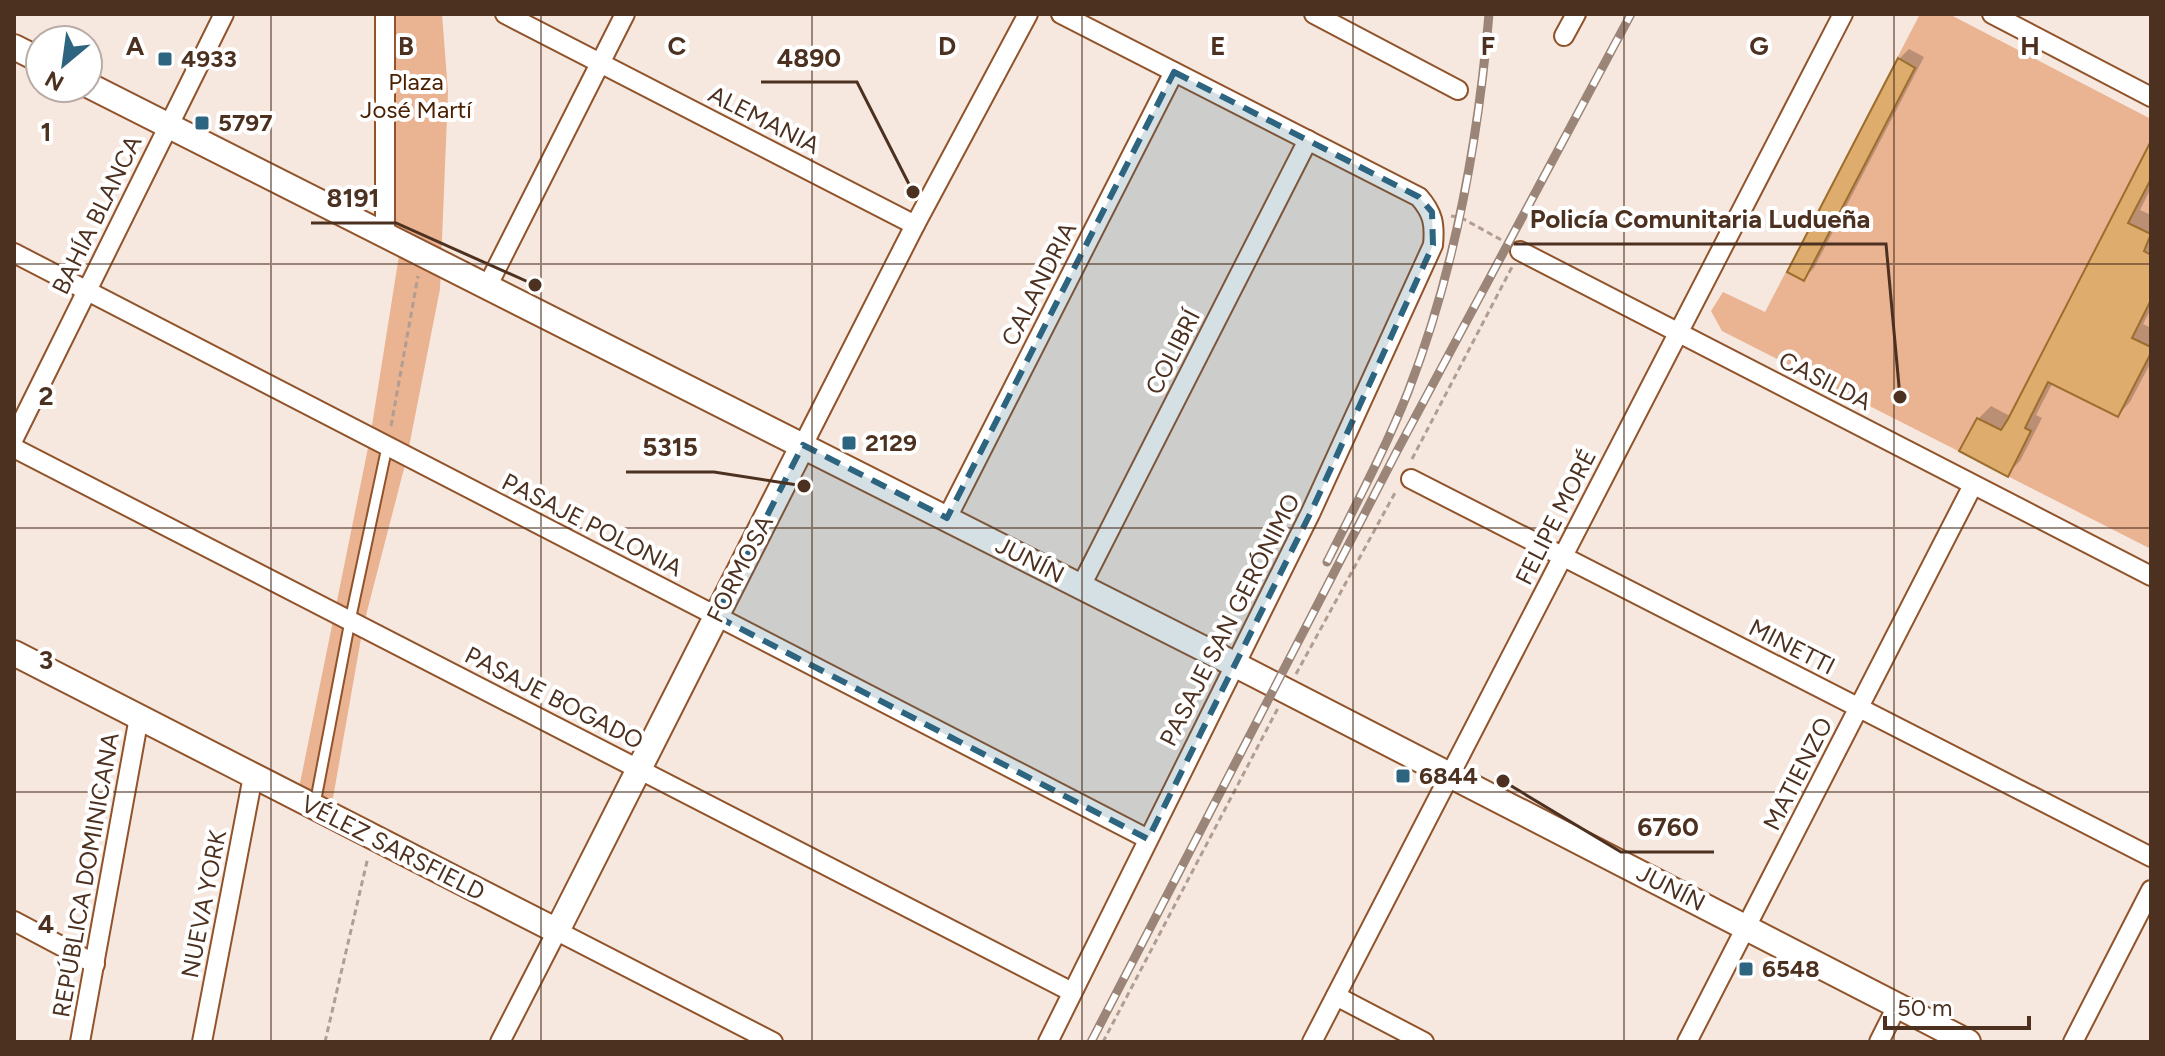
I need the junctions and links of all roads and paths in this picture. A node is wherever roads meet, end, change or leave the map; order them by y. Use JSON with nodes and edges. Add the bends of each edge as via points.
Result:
{"nodes":[{"id":1,"x":224,"y":14,"type":"edge"},
{"id":2,"x":385,"y":14,"type":"edge"},
{"id":3,"x":505,"y":14,"type":"edge"},
{"id":4,"x":625,"y":14,"type":"edge"},
{"id":5,"x":1028,"y":14,"type":"edge"},
{"id":6,"x":1061,"y":14,"type":"edge"},
{"id":7,"x":1314,"y":14,"type":"edge"},
{"id":8,"x":1576,"y":14,"type":"edge"},
{"id":9,"x":1843,"y":14,"type":"edge"},
{"id":10,"x":1992,"y":14,"type":"edge"},
{"id":11,"x":1564,"y":36,"type":"dead end"},
{"id":12,"x":601,"y":63,"type":"junction"},
{"id":13,"x":1174,"y":72,"type":"junction"},
{"id":14,"x":1458,"y":90,"type":"dead end"},
{"id":15,"x":104,"y":93,"type":"edge"},
{"id":16,"x":2151,"y":97,"type":"edge"},
{"id":17,"x":168,"y":127,"type":"junction"},
{"id":18,"x":1308,"y":140,"type":"junction"},
{"id":19,"x":1432,"y":212,"type":"junction"},
{"id":20,"x":915,"y":225,"type":"junction"},
{"id":21,"x":385,"y":234,"type":"junction"},
{"id":22,"x":1520,"y":251,"type":"junction"},
{"id":23,"x":14,"y":253,"type":"edge"},
{"id":24,"x":422,"y":253,"type":"junction"},
{"id":25,"x":488,"y":285,"type":"junction"},
{"id":26,"x":87,"y":291,"type":"junction"},
{"id":27,"x":1678,"y":333,"type":"junction"},
{"id":28,"x":14,"y":438,"type":"edge"},
{"id":29,"x":803,"y":445,"type":"junction"},
{"id":30,"x":387,"y":447,"type":"junction"},
{"id":31,"x":14,"y":448,"type":"edge"},
{"id":32,"x":1407,"y":476,"type":"junction"},
{"id":33,"x":1973,"y":485,"type":"junction"},
{"id":34,"x":947,"y":518,"type":"junction"},
{"id":35,"x":1563,"y":557,"type":"junction"},
{"id":36,"x":2151,"y":576,"type":"edge"},
{"id":37,"x":1081,"y":586,"type":"junction"},
{"id":38,"x":716,"y":616,"type":"junction"},
{"id":39,"x":350,"y":621,"type":"junction"},
{"id":40,"x":14,"y":653,"type":"edge"},
{"id":41,"x":1234,"y":664,"type":"junction"},
{"id":42,"x":1286,"y":692,"type":"junction"},
{"id":43,"x":1859,"y":708,"type":"junction"},
{"id":44,"x":139,"y":717,"type":"junction"},
{"id":45,"x":639,"y":769,"type":"junction"},
{"id":46,"x":253,"y":776,"type":"junction"},
{"id":47,"x":1449,"y":776,"type":"junction"},
{"id":48,"x":315,"y":807,"type":"junction"},
{"id":49,"x":374,"y":838,"type":"junction"},
{"id":50,"x":1148,"y":839,"type":"junction"},
{"id":51,"x":2151,"y":857,"type":"edge"},
{"id":52,"x":2151,"y":890,"type":"edge"},
{"id":53,"x":14,"y":921,"type":"edge"},
{"id":54,"x":1747,"y":926,"type":"junction"},
{"id":55,"x":557,"y":931,"type":"junction"},
{"id":56,"x":95,"y":964,"type":"junction"},
{"id":57,"x":1072,"y":992,"type":"junction"},
{"id":58,"x":1336,"y":996,"type":"junction"},
{"id":59,"x":1897,"y":1006,"type":"junction"},
{"id":60,"x":80,"y":1042,"type":"edge"},
{"id":61,"x":202,"y":1042,"type":"edge"},
{"id":62,"x":325,"y":1042,"type":"edge"},
{"id":63,"x":500,"y":1042,"type":"edge"},
{"id":64,"x":773,"y":1042,"type":"edge"},
{"id":65,"x":1048,"y":1042,"type":"edge"},
{"id":66,"x":1103,"y":1042,"type":"edge"},
{"id":67,"x":1312,"y":1042,"type":"edge"},
{"id":68,"x":1424,"y":1042,"type":"edge"},
{"id":69,"x":1687,"y":1042,"type":"edge"},
{"id":70,"x":1879,"y":1042,"type":"edge"},
{"id":71,"x":1968,"y":1042,"type":"edge"},
{"id":72,"x":2073,"y":1042,"type":"edge"}],
"edges":[{"from":1,"to":17,"type":"street","name":"BAHÍA BLANCA"},
{"from":2,"to":21,"type":"street"},
{"from":3,"to":12,"type":"street","name":"ALEMANIA"},
{"from":4,"to":12,"type":"street"},
{"from":5,"to":20,"type":"street","name":"FORMOSA"},
{"from":6,"to":13,"type":"street"},
{"from":7,"to":14,"type":"street"},
{"from":8,"to":11,"type":"street"},
{"from":9,"to":27,"type":"street","name":"FELIPE MORÉ"},
{"from":10,"to":16,"type":"street"},
{"from":12,"to":20,"type":"street","name":"ALEMANIA"},
{"from":12,"to":25,"type":"street"},
{"from":13,"to":18,"type":"street"},
{"from":13,"to":34,"type":"street","name":"CALANDRIA"},
{"from":15,"to":17,"type":"main road","name":"JUNÍN"},
{"from":17,"to":21,"type":"main road","name":"JUNÍN"},
{"from":17,"to":26,"type":"street","name":"BAHÍA BLANCA"},
{"from":18,"to":19,"type":"street","via":[[1419,197]]},
{"from":18,"to":37,"type":"street","name":"COLIBRÍ"},
{"from":19,"to":22,"type":"path","via":[[1460,217]]},
{"from":19,"to":41,"type":"street","name":"PASAJE SAN GERÓNIMO","via":[[1433,245],[1311,512]]},
{"from":20,"to":29,"type":"street","name":"FORMOSA"},
{"from":21,"to":24,"type":"main road","name":"JUNÍN"},
{"from":22,"to":27,"type":"street","name":"CASILDA"},
{"from":22,"to":32,"type":"path"},
{"from":23,"to":26,"type":"street","name":"PASAJE POLONIA"},
{"from":24,"to":25,"type":"main road","name":"JUNÍN"},
{"from":24,"to":30,"type":"path"},
{"from":25,"to":29,"type":"main road","name":"JUNÍN"},
{"from":26,"to":28,"type":"street","name":"BAHÍA BLANCA"},
{"from":26,"to":30,"type":"street","name":"PASAJE POLONIA"},
{"from":27,"to":33,"type":"street","name":"CASILDA"},
{"from":27,"to":35,"type":"street","name":"FELIPE MORÉ"},
{"from":29,"to":34,"type":"main road","name":"JUNÍN"},
{"from":29,"to":38,"type":"main road","name":"FORMOSA"},
{"from":30,"to":38,"type":"street","name":"PASAJE POLONIA"},
{"from":30,"to":39,"type":"lane"},
{"from":31,"to":39,"type":"street","name":"PASAJE BOGADO"},
{"from":32,"to":35,"type":"street","name":"MINETTI"},
{"from":32,"to":42,"type":"path"},
{"from":33,"to":36,"type":"street","name":"CASILDA"},
{"from":33,"to":43,"type":"street","name":"MATIENZO"},
{"from":34,"to":37,"type":"main road","name":"JUNÍN"},
{"from":35,"to":43,"type":"street","name":"MINETTI"},
{"from":35,"to":47,"type":"street","name":"FELIPE MORÉ"},
{"from":37,"to":41,"type":"main road","name":"JUNÍN"},
{"from":38,"to":45,"type":"main road","name":"FORMOSA"},
{"from":38,"to":50,"type":"street","name":"PASAJE POLONIA"},
{"from":39,"to":45,"type":"street","name":"PASAJE BOGADO"},
{"from":39,"to":48,"type":"lane"},
{"from":40,"to":44,"type":"main road","name":"VÉLEZ SARSFIELD"},
{"from":41,"to":42,"type":"main road","name":"JUNÍN"},
{"from":41,"to":50,"type":"street","name":"PASAJE SAN GERÓNIMO"},
{"from":42,"to":47,"type":"main road","name":"JUNÍN"},
{"from":42,"to":66,"type":"path"},
{"from":43,"to":51,"type":"street","name":"MINETTI"},
{"from":43,"to":54,"type":"street","name":"MATIENZO"},
{"from":44,"to":46,"type":"main road","name":"VÉLEZ SARSFIELD"},
{"from":44,"to":56,"type":"street","name":"REPÚBLICA DOMINICANA"},
{"from":45,"to":55,"type":"main road","name":"FORMOSA"},
{"from":45,"to":57,"type":"street","name":"PASAJE BOGADO"},
{"from":46,"to":48,"type":"main road","name":"VÉLEZ SARSFIELD"},
{"from":46,"to":61,"type":"street","name":"NUEVA YORK"},
{"from":47,"to":54,"type":"main road","name":"JUNÍN"},
{"from":47,"to":58,"type":"street","name":"FELIPE MORÉ"},
{"from":48,"to":49,"type":"main road","name":"VÉLEZ SARSFIELD"},
{"from":49,"to":55,"type":"main road","name":"VÉLEZ SARSFIELD"},
{"from":49,"to":62,"type":"path"},
{"from":50,"to":57,"type":"street","name":"PASAJE SAN GERÓNIMO"},
{"from":52,"to":72,"type":"street"},
{"from":53,"to":56,"type":"street"},
{"from":54,"to":59,"type":"main road","name":"JUNÍN"},
{"from":54,"to":69,"type":"street","name":"MATIENZO"},
{"from":55,"to":63,"type":"street","name":"FORMOSA"},
{"from":55,"to":64,"type":"street","name":"VÉLEZ SARSFIELD"},
{"from":56,"to":60,"type":"street","name":"REPÚBLICA DOMINICANA"},
{"from":57,"to":65,"type":"street","name":"PASAJE SAN GERÓNIMO"},
{"from":58,"to":67,"type":"street","name":"FELIPE MORÉ"},
{"from":58,"to":68,"type":"street"},
{"from":59,"to":70,"type":"street"},
{"from":59,"to":71,"type":"main road","name":"JUNÍN"}]}
